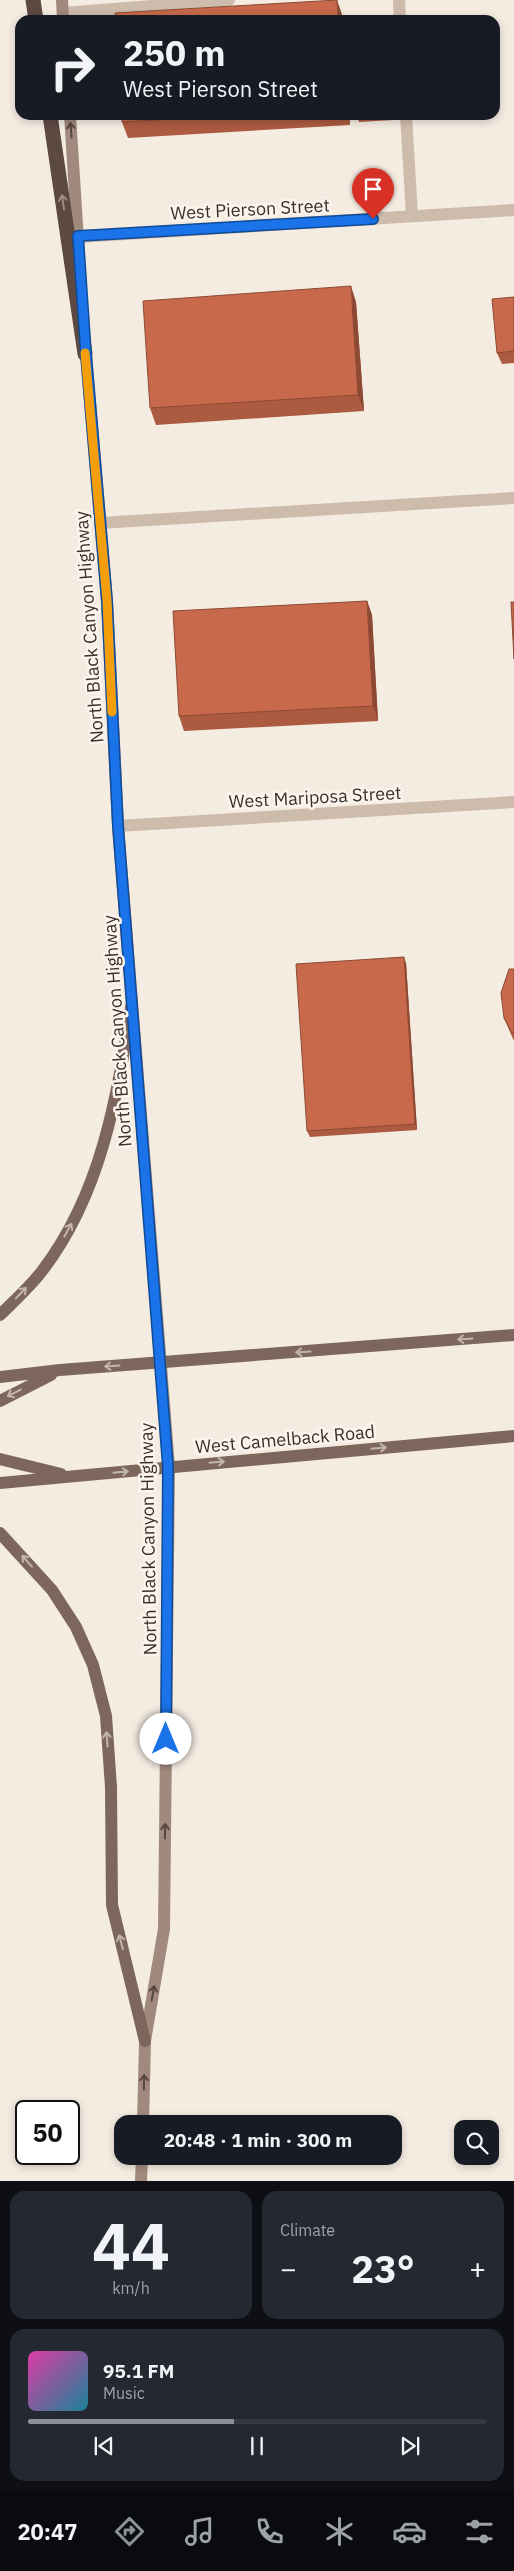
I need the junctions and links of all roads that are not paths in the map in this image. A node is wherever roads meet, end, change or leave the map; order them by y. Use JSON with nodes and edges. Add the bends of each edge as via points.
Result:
{"nodes":[{"id":1,"x":33,"y":0,"type":"edge"},
{"id":2,"x":229,"y":0,"type":"edge"},
{"id":3,"x":399,"y":0,"type":"edge"},
{"id":4,"x":62,"y":11,"type":"edge"},
{"id":5,"x":35,"y":15,"type":"edge"},
{"id":6,"x":400,"y":15,"type":"edge"},
{"id":7,"x":51,"y":120,"type":"edge"},
{"id":8,"x":70,"y":120,"type":"edge"},
{"id":9,"x":406,"y":120,"type":"edge"},
{"id":10,"x":514,"y":210,"type":"edge"},
{"id":11,"x":412,"y":216,"type":"junction"},
{"id":12,"x":78,"y":236,"type":"junction"},
{"id":13,"x":86,"y":354,"type":"junction"},
{"id":14,"x":514,"y":498,"type":"edge"},
{"id":15,"x":100,"y":523,"type":"junction"},
{"id":16,"x":514,"y":802,"type":"edge"},
{"id":17,"x":118,"y":826,"type":"junction"},
{"id":18,"x":132,"y":1002,"type":"junction"},
{"id":19,"x":0,"y":1315,"type":"edge"},
{"id":20,"x":514,"y":1335,"type":"edge"},
{"id":21,"x":160,"y":1363,"type":"junction"},
{"id":22,"x":60,"y":1370,"type":"junction"},
{"id":23,"x":0,"y":1377,"type":"edge"},
{"id":24,"x":0,"y":1401,"type":"edge"},
{"id":25,"x":514,"y":1436,"type":"edge"},
{"id":26,"x":0,"y":1460,"type":"edge"},
{"id":27,"x":168,"y":1467,"type":"junction"},
{"id":28,"x":73,"y":1477,"type":"junction"},
{"id":29,"x":0,"y":1483,"type":"edge"},
{"id":30,"x":0,"y":1533,"type":"edge"},
{"id":31,"x":145,"y":2041,"type":"junction"},
{"id":32,"x":143,"y":2115,"type":"edge"},
{"id":33,"x":142,"y":2165,"type":"edge"},
{"id":34,"x":142,"y":2181,"type":"edge"}],
"edges":[{"from":1,"to":5,"type":"highway"},
{"from":2,"to":4,"type":"street"},
{"from":3,"to":6,"type":"street"},
{"from":13,"to":7,"type":"highway","one_way":true},
{"from":12,"to":8,"type":"main road","name":"North Black Canyon Highway","one_way":true},
{"from":9,"to":11,"type":"street"},
{"from":10,"to":11,"type":"street","name":"West Pierson Street"},
{"from":11,"to":12,"type":"street","name":"West Pierson Street"},
{"from":12,"to":13,"type":"main road","name":"North Black Canyon Highway"},
{"from":13,"to":15,"type":"main road","name":"North Black Canyon Highway"},
{"from":14,"to":15,"type":"street"},
{"from":15,"to":17,"type":"main road","name":"North Black Canyon Highway"},
{"from":16,"to":17,"type":"street","name":"West Mariposa Street"},
{"from":17,"to":18,"type":"main road","name":"North Black Canyon Highway"},
{"from":19,"to":18,"type":"main road","one_way":true,"via":[[42,1271],[68,1230],[97,1165],[111,1124]]},
{"from":18,"to":21,"type":"main road","name":"North Black Canyon Highway"},
{"from":20,"to":21,"type":"main road","one_way":true},
{"from":21,"to":22,"type":"main road","one_way":true},
{"from":21,"to":27,"type":"main road","name":"North Black Canyon Highway"},
{"from":22,"to":23,"type":"main road"},
{"from":22,"to":24,"type":"main road","one_way":true},
{"from":27,"to":25,"type":"main road","name":"West Camelback Road","one_way":true},
{"from":26,"to":28,"type":"main road"},
{"from":28,"to":27,"type":"main road","name":"West Camelback Road","one_way":true},
{"from":31,"to":27,"type":"main road","name":"North Black Canyon Highway","one_way":true,"via":[[164,1929]]},
{"from":28,"to":29,"type":"main road","name":"West Camelback Road"},
{"from":31,"to":30,"type":"main road","one_way":true,"via":[[112,1905],[111,1787],[106,1716],[93,1666],[76,1627],[52,1590]]},
{"from":32,"to":31,"type":"main road","name":"North Black Canyon Highway","one_way":true},
{"from":33,"to":34,"type":"main road"}]}
